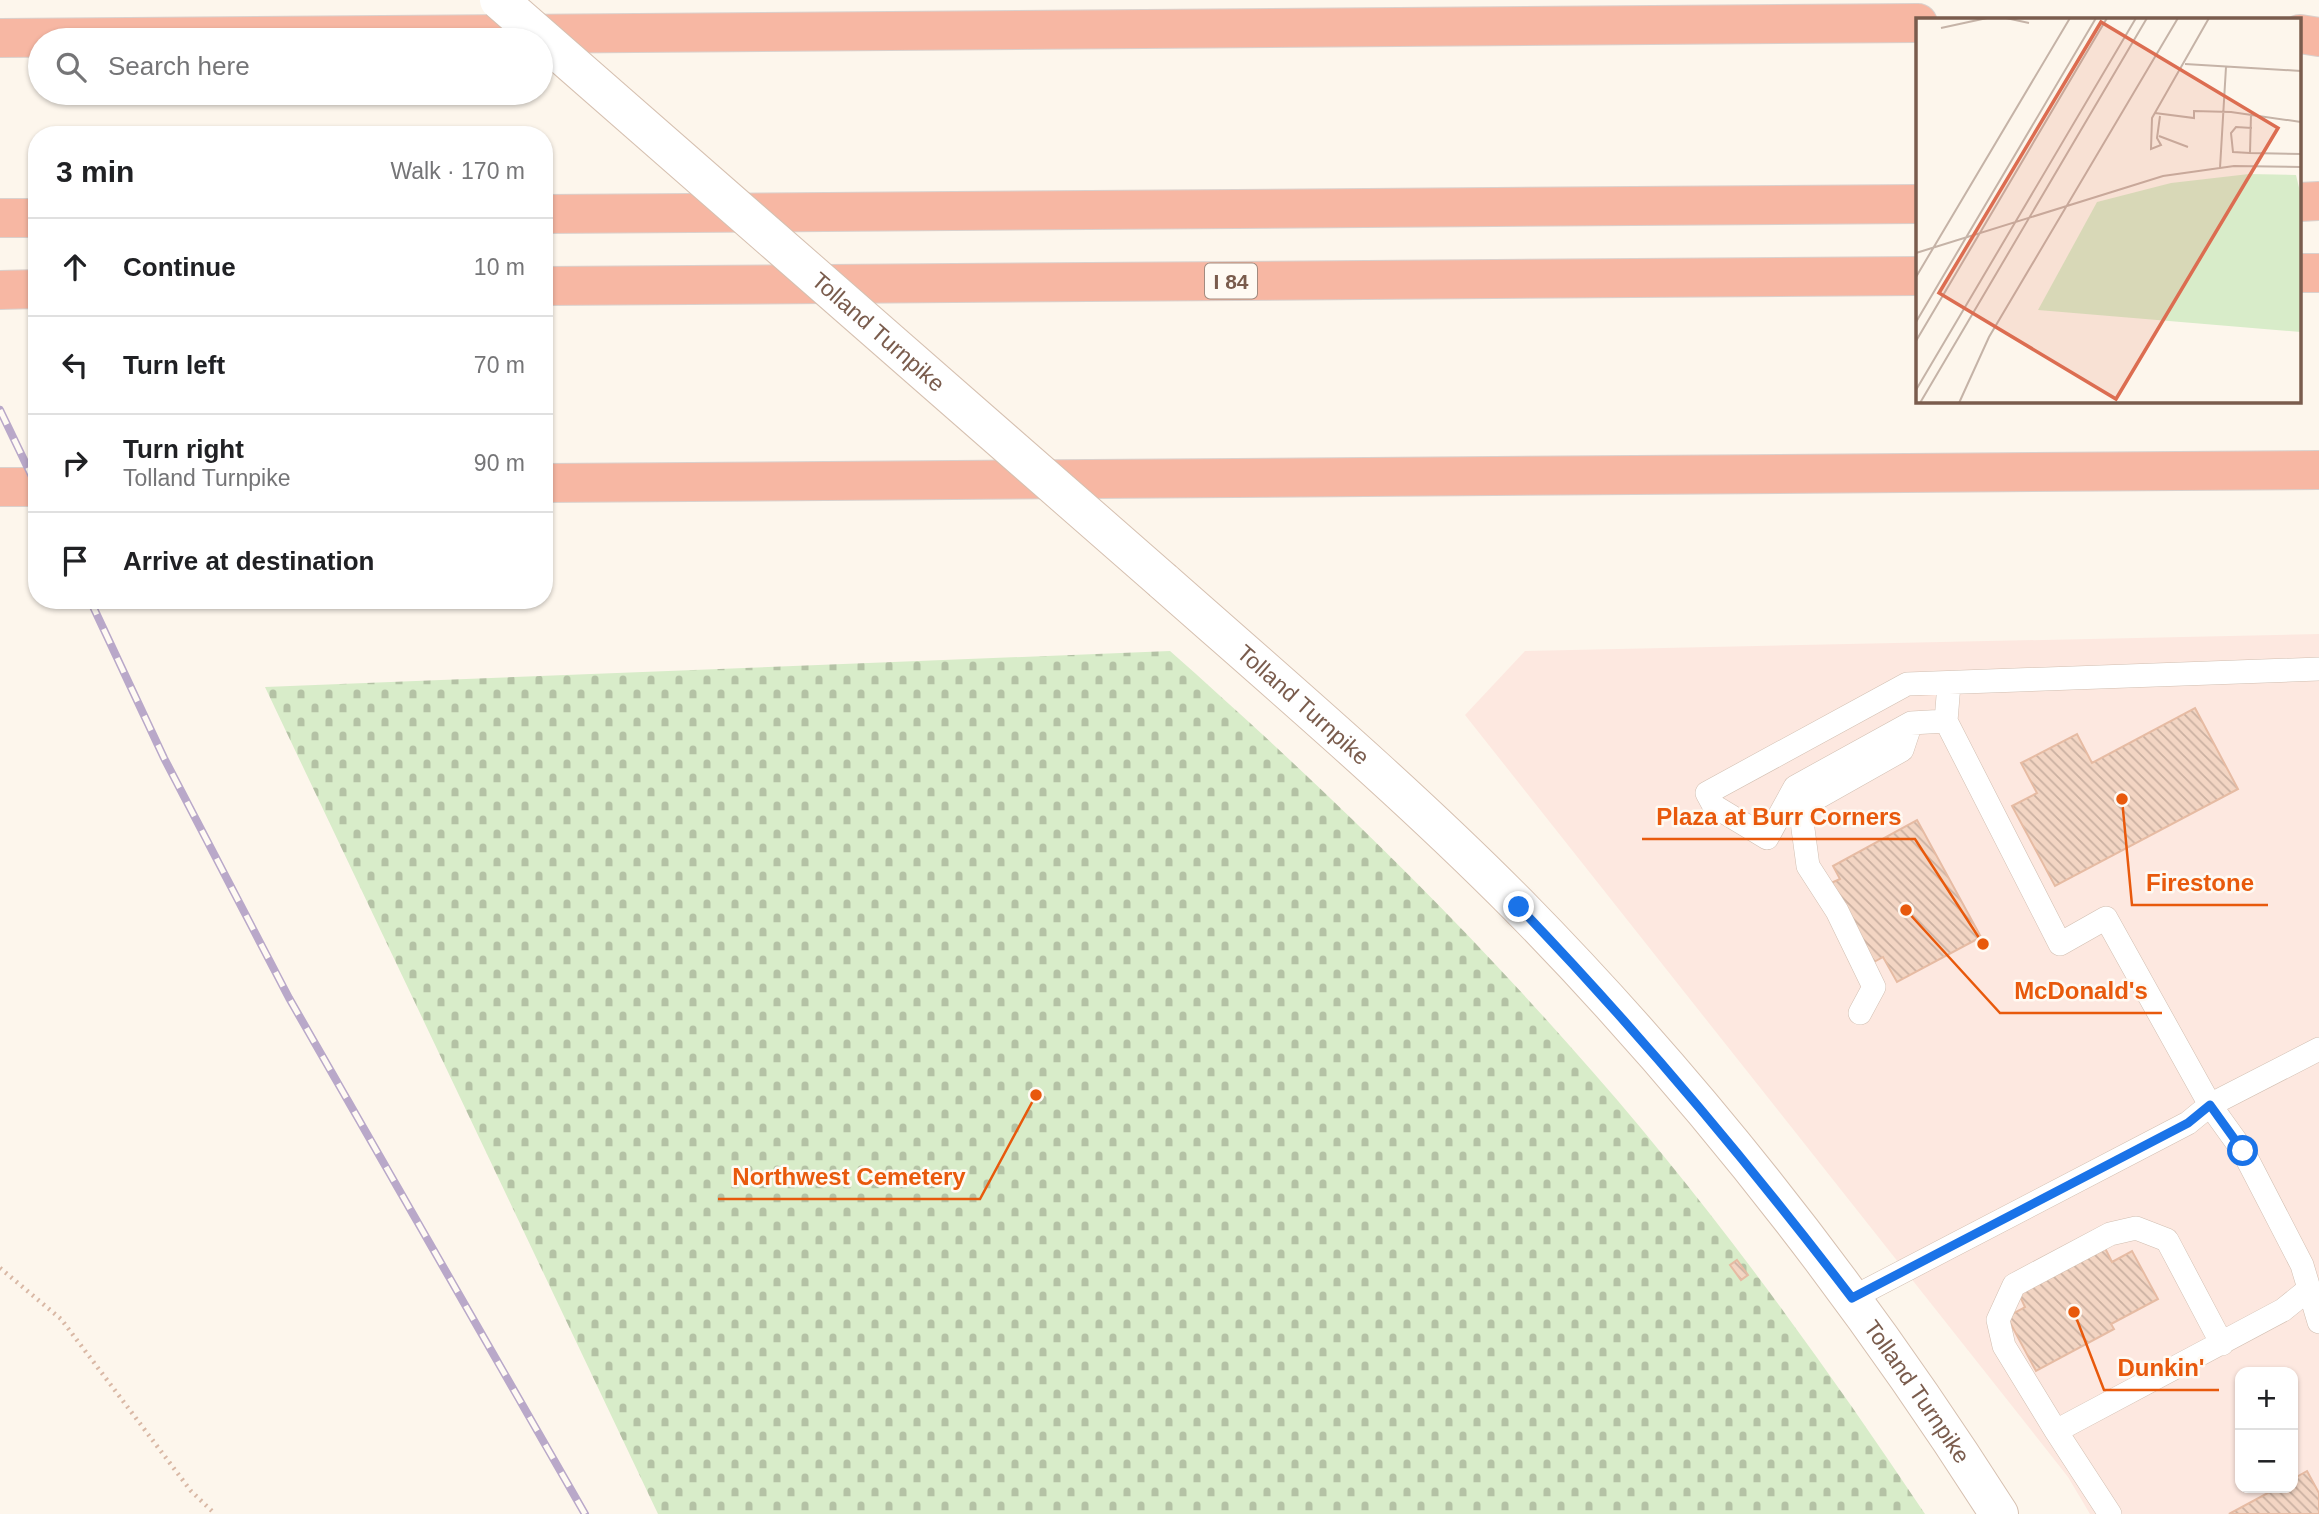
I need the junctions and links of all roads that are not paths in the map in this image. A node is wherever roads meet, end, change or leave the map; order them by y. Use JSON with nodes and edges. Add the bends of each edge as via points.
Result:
{"nodes":[{"id":1,"x":499,"y":0,"type":"edge"},
{"id":2,"x":1916,"y":23,"type":"edge"},
{"id":3,"x":531,"y":28,"type":"edge"},
{"id":4,"x":553,"y":34,"type":"edge"},
{"id":5,"x":0,"y":38,"type":"edge"},
{"id":6,"x":28,"y":38,"type":"edge"},
{"id":7,"x":553,"y":47,"type":"edge"},
{"id":8,"x":1916,"y":204,"type":"edge"},
{"id":9,"x":553,"y":214,"type":"edge"},
{"id":10,"x":0,"y":218,"type":"edge"},
{"id":11,"x":28,"y":218,"type":"edge"},
{"id":12,"x":1916,"y":276,"type":"edge"},
{"id":13,"x":553,"y":286,"type":"edge"},
{"id":14,"x":28,"y":289,"type":"edge"},
{"id":15,"x":0,"y":290,"type":"edge"},
{"id":16,"x":2319,"y":470,"type":"edge"},
{"id":17,"x":553,"y":483,"type":"edge"},
{"id":18,"x":0,"y":487,"type":"edge"},
{"id":19,"x":28,"y":487,"type":"edge"},
{"id":20,"x":2319,"y":669,"type":"edge"},
{"id":21,"x":1949,"y":684,"type":"junction"},
{"id":22,"x":1946,"y":721,"type":"junction"},
{"id":23,"x":1911,"y":723,"type":"junction"},
{"id":24,"x":1860,"y":1013,"type":"dead end"},
{"id":25,"x":2319,"y":1049,"type":"edge"},
{"id":26,"x":2210,"y":1105,"type":"junction"},
{"id":27,"x":2309,"y":1289,"type":"junction"},
{"id":28,"x":1852,"y":1298,"type":"junction"},
{"id":29,"x":2319,"y":1322,"type":"edge"},
{"id":30,"x":2222,"y":1344,"type":"junction"},
{"id":31,"x":2056,"y":1431,"type":"junction"},
{"id":32,"x":1999,"y":1514,"type":"edge"},
{"id":33,"x":2110,"y":1514,"type":"edge"}],
"edges":[{"from":1,"to":3,"type":"main road","name":"Tolland Turnpike","bridge":true},
{"from":2,"to":4,"type":"highway"},
{"from":5,"to":6,"type":"highway"},
{"from":7,"to":28,"type":"main road","name":"Tolland Turnpike","bridge":true,"via":[[1163,581],[1462,850],[1579,969],[1749,1166]]},
{"from":8,"to":9,"type":"highway"},
{"from":10,"to":11,"type":"highway"},
{"from":12,"to":13,"type":"highway","number":"I 84"},
{"from":14,"to":15,"type":"highway"},
{"from":16,"to":17,"type":"highway"},
{"from":18,"to":19,"type":"highway"},
{"from":20,"to":21,"type":"lane"},
{"from":21,"to":22,"type":"lane"},
{"from":21,"to":23,"type":"lane","via":[[1907,684],[1707,793],[1714,806],[1767,838],[1795,787]]},
{"from":22,"to":23,"type":"lane"},
{"from":22,"to":26,"type":"lane","via":[[2060,944],[2106,918]]},
{"from":23,"to":24,"type":"lane","via":[[1902,750],[1808,803],[1801,814],[1808,866],[1837,911],[1874,987]]},
{"from":25,"to":26,"type":"lane"},
{"from":26,"to":27,"type":"lane","via":[[2243,1151],[2302,1265]]},
{"from":26,"to":28,"type":"lane","via":[[2188,1123]]},
{"from":27,"to":29,"type":"lane"},
{"from":27,"to":30,"type":"lane","via":[[2284,1310]]},
{"from":28,"to":32,"type":"main road","name":"Tolland Turnpike"},
{"from":30,"to":31,"type":"lane"},
{"from":30,"to":31,"type":"lane","via":[[2167,1240],[2136,1228],[2110,1234],[2014,1286],[1998,1320],[2004,1346]]},
{"from":31,"to":33,"type":"lane"}]}
